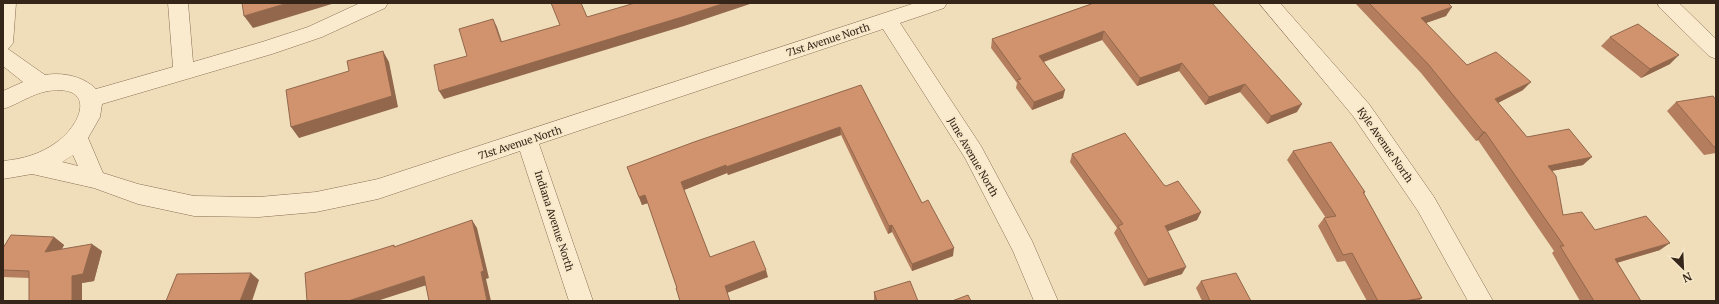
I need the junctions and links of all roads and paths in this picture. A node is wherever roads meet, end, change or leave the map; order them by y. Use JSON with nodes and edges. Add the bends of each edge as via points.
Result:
{"nodes":[{"id":1,"x":6,"y":3,"type":"edge"},
{"id":2,"x":178,"y":3,"type":"edge"},
{"id":3,"x":937,"y":3,"type":"edge"},
{"id":4,"x":1270,"y":3,"type":"edge"},
{"id":5,"x":1667,"y":3,"type":"edge"},
{"id":6,"x":374,"y":4,"type":"edge"},
{"id":7,"x":888,"y":20,"type":"junction"},
{"id":8,"x":3,"y":43,"type":"edge"},
{"id":9,"x":1716,"y":51,"type":"edge"},
{"id":10,"x":3,"y":55,"type":"edge"},
{"id":11,"x":184,"y":72,"type":"junction"},
{"id":12,"x":41,"y":84,"type":"junction"},
{"id":13,"x":91,"y":99,"type":"junction"},
{"id":14,"x":3,"y":101,"type":"edge"},
{"id":15,"x":77,"y":137,"type":"junction"},
{"id":16,"x":527,"y":140,"type":"junction"},
{"id":17,"x":33,"y":165,"type":"junction"},
{"id":18,"x":3,"y":170,"type":"edge"},
{"id":19,"x":94,"y":179,"type":"junction"},
{"id":20,"x":581,"y":301,"type":"edge"},
{"id":21,"x":1046,"y":301,"type":"edge"},
{"id":22,"x":1481,"y":301,"type":"edge"}],
"edges":[{"from":1,"to":8,"type":"street"},
{"from":2,"to":11,"type":"street"},
{"from":3,"to":7,"type":"street","name":"71st Avenue North"},
{"from":4,"to":22,"type":"street","name":"Kyle Avenue North","via":[[1361,110],[1426,204]]},
{"from":5,"to":9,"type":"street"},
{"from":6,"to":11,"type":"street","via":[[315,32]]},
{"from":7,"to":16,"type":"street","name":"71st Avenue North"},
{"from":7,"to":21,"type":"street","name":"June Avenue North","via":[[973,152],[1024,248]]},
{"from":10,"to":12,"type":"street"},
{"from":11,"to":13,"type":"street"},
{"from":12,"to":13,"type":"street","via":[[73,84],[84,90]]},
{"from":12,"to":14,"type":"street"},
{"from":13,"to":15,"type":"street","via":[[92,111],[87,124]]},
{"from":15,"to":17,"type":"street","via":[[65,149]]},
{"from":15,"to":19,"type":"street"},
{"from":16,"to":19,"type":"street","name":"71st Avenue North","via":[[378,190],[302,204],[259,207],[194,206],[138,194]]},
{"from":16,"to":20,"type":"street","name":"Indiana Avenue North"},
{"from":17,"to":18,"type":"street","via":[[16,170]]},
{"from":17,"to":19,"type":"street","name":"71st Avenue North"}]}
